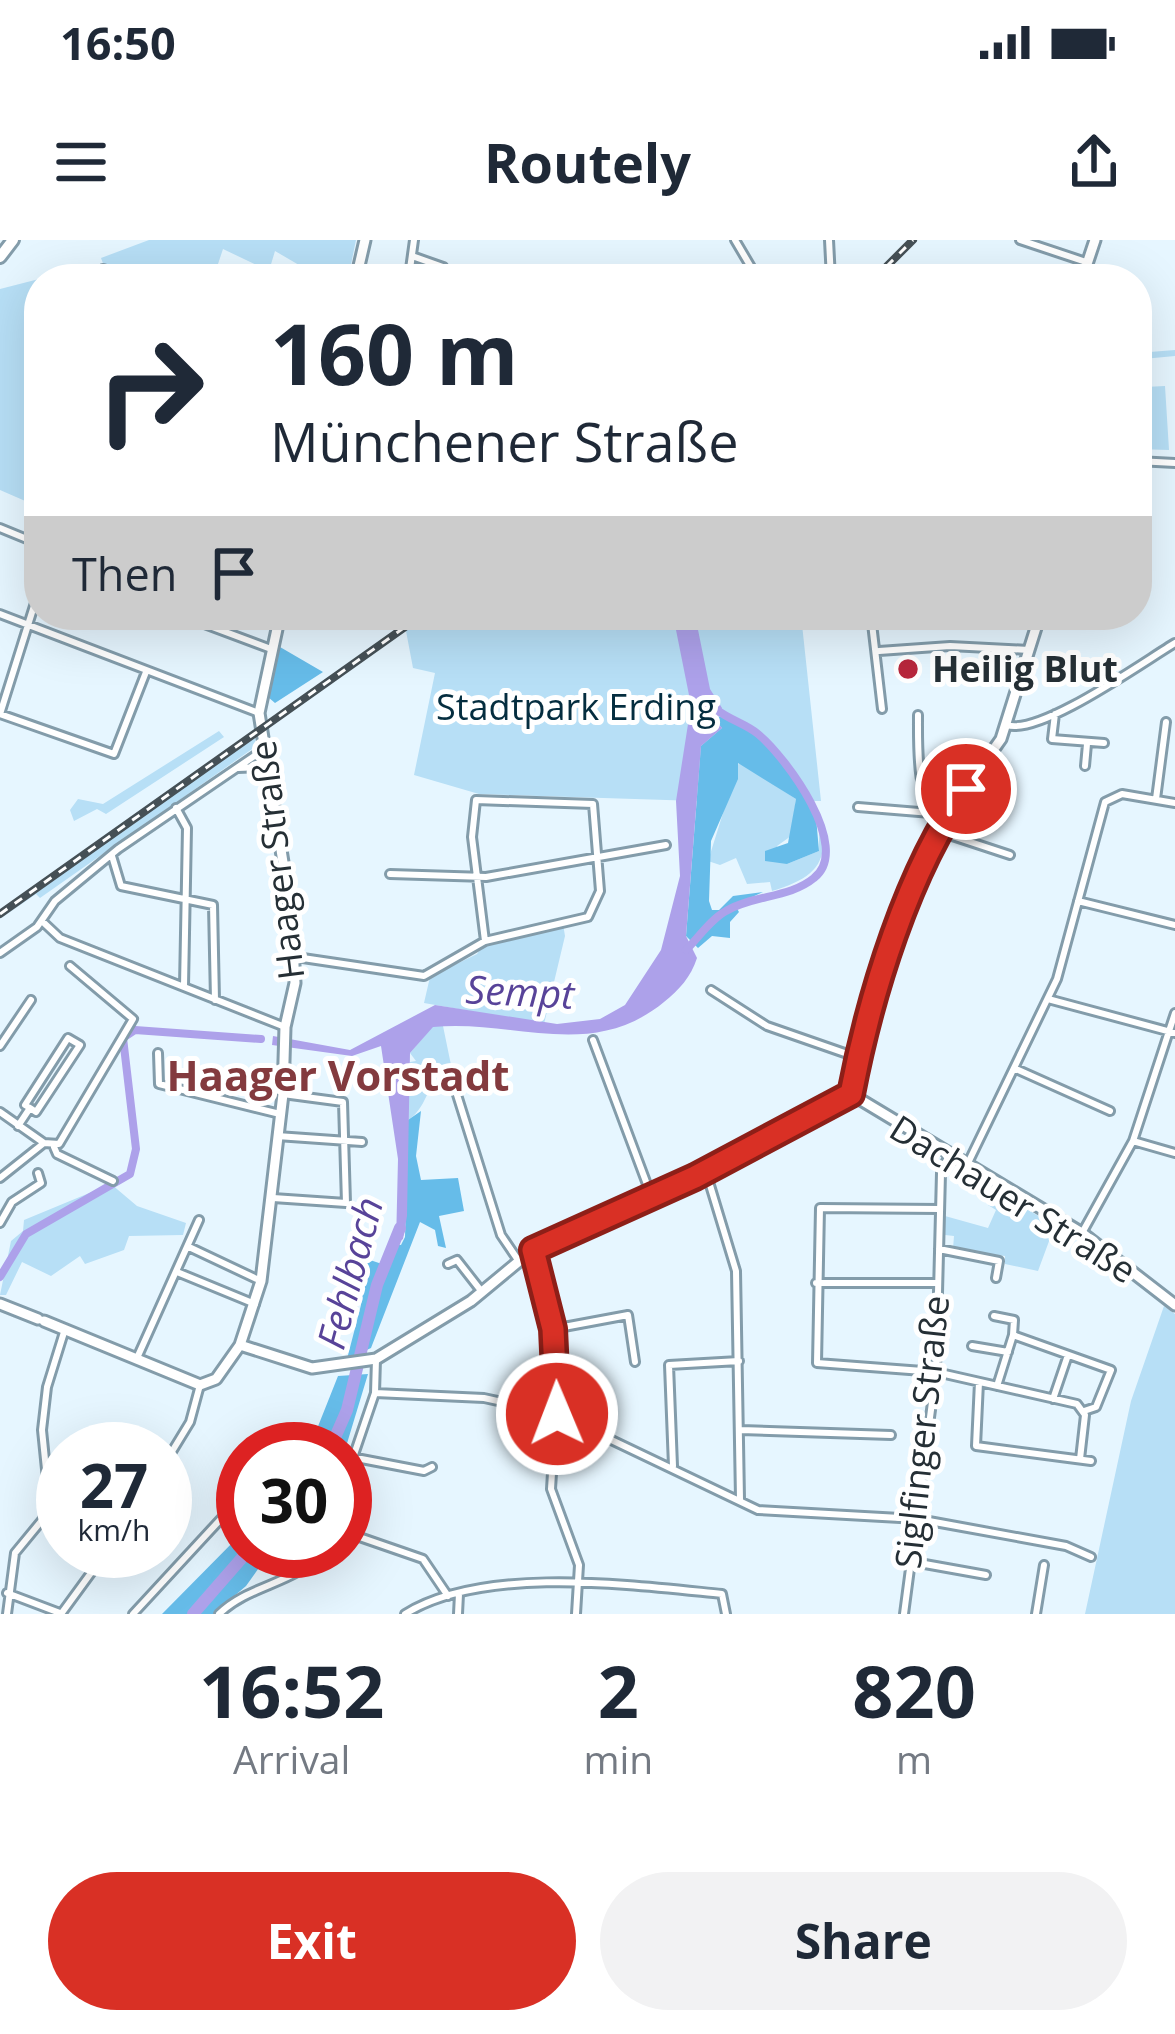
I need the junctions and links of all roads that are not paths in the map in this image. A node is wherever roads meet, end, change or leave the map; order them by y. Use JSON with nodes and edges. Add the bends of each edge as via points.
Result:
{"nodes":[{"id":1,"x":14,"y":240,"type":"edge"},
{"id":2,"x":414,"y":240,"type":"edge"},
{"id":3,"x":1020,"y":240,"type":"edge"},
{"id":4,"x":1095,"y":240,"type":"edge"},
{"id":5,"x":412,"y":256,"type":"junction"},
{"id":6,"x":0,"y":257,"type":"edge"},
{"id":7,"x":1087,"y":262,"type":"joint"},
{"id":8,"x":411,"y":264,"type":"edge"},
{"id":9,"x":435,"y":264,"type":"edge"},
{"id":10,"x":25,"y":630,"type":"edge"},
{"id":11,"x":39,"y":630,"type":"edge"},
{"id":12,"x":218,"y":630,"type":"edge"},
{"id":13,"x":276,"y":630,"type":"edge"},
{"id":14,"x":875,"y":630,"type":"edge"},
{"id":15,"x":1035,"y":630,"type":"edge"},
{"id":16,"x":1175,"y":643,"type":"edge"},
{"id":17,"x":271,"y":650,"type":"junction"},
{"id":18,"x":1029,"y":650,"type":"junction"},
{"id":19,"x":879,"y":651,"type":"junction"},
{"id":20,"x":146,"y":673,"type":"junction"},
{"id":21,"x":882,"y":709,"type":"dead end"},
{"id":22,"x":259,"y":713,"type":"junction"},
{"id":23,"x":0,"y":714,"type":"edge"},
{"id":24,"x":1055,"y":714,"type":"junction"},
{"id":25,"x":918,"y":716,"type":"dead end"},
{"id":26,"x":1166,"y":722,"type":"dead end"},
{"id":27,"x":1007,"y":725,"type":"junction"},
{"id":28,"x":1104,"y":743,"type":"dead end"},
{"id":29,"x":1087,"y":744,"type":"junction"},
{"id":30,"x":266,"y":748,"type":"junction"},
{"id":31,"x":1085,"y":766,"type":"dead end"},
{"id":32,"x":269,"y":768,"type":"junction"},
{"id":33,"x":229,"y":771,"type":"junction"},
{"id":34,"x":1156,"y":800,"type":"junction"},
{"id":35,"x":1175,"y":803,"type":"edge"},
{"id":36,"x":858,"y":806,"type":"dead end"},
{"id":37,"x":176,"y":808,"type":"junction"},
{"id":38,"x":931,"y":813,"type":"junction"},
{"id":39,"x":939,"y":828,"type":"junction"},
{"id":40,"x":666,"y":845,"type":"dead end"},
{"id":41,"x":111,"y":855,"type":"junction"},
{"id":42,"x":1010,"y":856,"type":"dead end"},
{"id":43,"x":597,"y":858,"type":"junction"},
{"id":44,"x":390,"y":874,"type":"dead end"},
{"id":45,"x":477,"y":877,"type":"junction"},
{"id":46,"x":184,"y":901,"type":"junction"},
{"id":47,"x":1078,"y":901,"type":"junction"},
{"id":48,"x":42,"y":921,"type":"junction"},
{"id":49,"x":1175,"y":925,"type":"edge"},
{"id":50,"x":485,"y":941,"type":"junction"},
{"id":51,"x":0,"y":953,"type":"edge"},
{"id":52,"x":296,"y":957,"type":"junction"},
{"id":53,"x":70,"y":966,"type":"dead end"},
{"id":54,"x":184,"y":986,"type":"junction"},
{"id":55,"x":711,"y":990,"type":"dead end"},
{"id":56,"x":1048,"y":998,"type":"junction"},
{"id":57,"x":31,"y":1000,"type":"dead end"},
{"id":58,"x":215,"y":1000,"type":"junction"},
{"id":59,"x":1175,"y":1013,"type":"edge"},
{"id":60,"x":1173,"y":1032,"type":"edge"},
{"id":61,"x":285,"y":1037,"type":"junction"},
{"id":62,"x":593,"y":1040,"type":"dead end"},
{"id":63,"x":0,"y":1046,"type":"edge"},
{"id":64,"x":158,"y":1053,"type":"dead end"},
{"id":65,"x":859,"y":1058,"type":"junction"},
{"id":66,"x":1016,"y":1069,"type":"junction"},
{"id":67,"x":453,"y":1082,"type":"dead end"},
{"id":68,"x":283,"y":1094,"type":"junction"},
{"id":69,"x":851,"y":1094,"type":"junction"},
{"id":70,"x":30,"y":1108,"type":"junction"},
{"id":71,"x":1110,"y":1111,"type":"dead end"},
{"id":72,"x":0,"y":1112,"type":"edge"},
{"id":73,"x":280,"y":1114,"type":"junction"},
{"id":74,"x":18,"y":1126,"type":"junction"},
{"id":75,"x":277,"y":1136,"type":"junction"},
{"id":76,"x":362,"y":1142,"type":"dead end"},
{"id":77,"x":1133,"y":1142,"type":"junction"},
{"id":78,"x":44,"y":1144,"type":"junction"},
{"id":79,"x":343,"y":1144,"type":"junction"},
{"id":80,"x":54,"y":1147,"type":"junction"},
{"id":81,"x":1175,"y":1153,"type":"edge"},
{"id":82,"x":947,"y":1156,"type":"junction"},
{"id":83,"x":966,"y":1166,"type":"junction"},
{"id":84,"x":705,"y":1170,"type":"junction"},
{"id":85,"x":38,"y":1173,"type":"dead end"},
{"id":86,"x":0,"y":1178,"type":"edge"},
{"id":87,"x":113,"y":1181,"type":"dead end"},
{"id":88,"x":651,"y":1195,"type":"junction"},
{"id":89,"x":270,"y":1197,"type":"junction"},
{"id":90,"x":940,"y":1209,"type":"junction"},
{"id":91,"x":199,"y":1220,"type":"dead end"},
{"id":92,"x":0,"y":1223,"type":"edge"},
{"id":93,"x":1082,"y":1233,"type":"junction"},
{"id":94,"x":189,"y":1247,"type":"junction"},
{"id":95,"x":939,"y":1249,"type":"junction"},
{"id":96,"x":533,"y":1250,"type":"junction"},
{"id":97,"x":518,"y":1260,"type":"junction"},
{"id":98,"x":448,"y":1264,"type":"dead end"},
{"id":99,"x":177,"y":1272,"type":"junction"},
{"id":100,"x":996,"y":1277,"type":"dead end"},
{"id":101,"x":260,"y":1281,"type":"junction"},
{"id":102,"x":816,"y":1283,"type":"junction"},
{"id":103,"x":938,"y":1283,"type":"junction"},
{"id":104,"x":482,"y":1292,"type":"junction"},
{"id":105,"x":255,"y":1304,"type":"junction"},
{"id":106,"x":3,"y":1305,"type":"edge"},
{"id":107,"x":1175,"y":1305,"type":"edge"},
{"id":108,"x":994,"y":1316,"type":"dead end"},
{"id":109,"x":0,"y":1319,"type":"edge"},
{"id":110,"x":553,"y":1329,"type":"junction"},
{"id":111,"x":65,"y":1330,"type":"junction"},
{"id":112,"x":1013,"y":1335,"type":"junction"},
{"id":113,"x":240,"y":1345,"type":"junction"},
{"id":114,"x":972,"y":1346,"type":"dead end"},
{"id":115,"x":1008,"y":1352,"type":"junction"},
{"id":116,"x":1068,"y":1354,"type":"junction"},
{"id":117,"x":140,"y":1356,"type":"junction"},
{"id":118,"x":376,"y":1359,"type":"junction"},
{"id":119,"x":739,"y":1361,"type":"junction"},
{"id":120,"x":635,"y":1362,"type":"dead end"},
{"id":121,"x":935,"y":1372,"type":"junction"},
{"id":122,"x":979,"y":1382,"type":"junction"},
{"id":123,"x":200,"y":1385,"type":"junction"},
{"id":124,"x":997,"y":1386,"type":"junction"},
{"id":125,"x":375,"y":1393,"type":"junction"},
{"id":126,"x":1053,"y":1399,"type":"junction"},
{"id":127,"x":1084,"y":1411,"type":"junction"},
{"id":128,"x":557,"y":1414,"type":"junction"},
{"id":129,"x":43,"y":1422,"type":"edge"},
{"id":130,"x":190,"y":1422,"type":"edge"},
{"id":131,"x":364,"y":1422,"type":"edge"},
{"id":132,"x":741,"y":1430,"type":"junction"},
{"id":133,"x":891,"y":1435,"type":"dead end"},
{"id":134,"x":1080,"y":1459,"type":"junction"},
{"id":135,"x":372,"y":1461,"type":"edge"},
{"id":136,"x":1091,"y":1461,"type":"dead end"},
{"id":137,"x":432,"y":1467,"type":"dead end"},
{"id":138,"x":673,"y":1467,"type":"junction"},
{"id":139,"x":740,"y":1499,"type":"junction"},
{"id":140,"x":914,"y":1520,"type":"junction"},
{"id":141,"x":216,"y":1524,"type":"edge"},
{"id":142,"x":36,"y":1528,"type":"edge"},
{"id":143,"x":372,"y":1541,"type":"edge"},
{"id":144,"x":1091,"y":1557,"type":"dead end"},
{"id":145,"x":908,"y":1561,"type":"junction"},
{"id":146,"x":1044,"y":1565,"type":"dead end"},
{"id":147,"x":986,"y":1575,"type":"dead end"},
{"id":148,"x":87,"y":1578,"type":"edge"},
{"id":149,"x":287,"y":1578,"type":"edge"},
{"id":150,"x":579,"y":1580,"type":"junction"},
{"id":151,"x":7,"y":1594,"type":"junction"},
{"id":152,"x":459,"y":1594,"type":"junction"},
{"id":153,"x":448,"y":1595,"type":"junction"},
{"id":154,"x":7,"y":1614,"type":"edge"},
{"id":155,"x":61,"y":1614,"type":"edge"},
{"id":156,"x":134,"y":1614,"type":"edge"},
{"id":157,"x":219,"y":1614,"type":"edge"},
{"id":158,"x":405,"y":1614,"type":"edge"},
{"id":159,"x":458,"y":1614,"type":"edge"},
{"id":160,"x":576,"y":1614,"type":"edge"},
{"id":161,"x":726,"y":1614,"type":"edge"},
{"id":162,"x":904,"y":1614,"type":"edge"},
{"id":163,"x":1036,"y":1614,"type":"edge"}],
"edges":[{"from":1,"to":6,"type":"main road"},
{"from":2,"to":5,"type":"street"},
{"from":3,"to":7,"type":"street"},
{"from":4,"to":7,"type":"street"},
{"from":5,"to":8,"type":"street"},
{"from":5,"to":9,"type":"street"},
{"from":10,"to":23,"type":"street"},
{"from":11,"to":20,"type":"street"},
{"from":12,"to":17,"type":"street"},
{"from":13,"to":17,"type":"street","name":"Haager Straße"},
{"from":14,"to":19,"type":"street"},
{"from":15,"to":18,"type":"street"},
{"from":16,"to":24,"type":"street"},
{"from":17,"to":22,"type":"street","name":"Haager Straße"},
{"from":18,"to":19,"type":"street"},
{"from":18,"to":27,"type":"street"},
{"from":19,"to":21,"type":"street"},
{"from":20,"to":22,"type":"street"},
{"from":20,"to":23,"type":"street","via":[[114,754]]},
{"from":22,"to":30,"type":"street","name":"Haager Straße"},
{"from":24,"to":27,"type":"street"},
{"from":24,"to":29,"type":"street","via":[[1052,739]]},
{"from":25,"to":38,"type":"street"},
{"from":26,"to":34,"type":"street"},
{"from":27,"to":39,"type":"street"},
{"from":28,"to":29,"type":"street"},
{"from":29,"to":31,"type":"street"},
{"from":30,"to":32,"type":"street","name":"Haager Straße"},
{"from":30,"to":33,"type":"street"},
{"from":32,"to":33,"type":"street"},
{"from":32,"to":52,"type":"street","name":"Haager Straße"},
{"from":33,"to":37,"type":"street"},
{"from":34,"to":35,"type":"street"},
{"from":34,"to":47,"type":"street","via":[[1107,798]]},
{"from":36,"to":38,"type":"street"},
{"from":37,"to":41,"type":"street"},
{"from":37,"to":46,"type":"street","via":[[187,828]]},
{"from":38,"to":39,"type":"street"},
{"from":39,"to":42,"type":"street"},
{"from":39,"to":65,"type":"street"},
{"from":40,"to":43,"type":"street"},
{"from":41,"to":46,"type":"street","via":[[121,886]]},
{"from":41,"to":48,"type":"street"},
{"from":43,"to":45,"type":"street"},
{"from":43,"to":45,"type":"street","via":[[593,805],[479,797]]},
{"from":43,"to":50,"type":"street","via":[[598,901],[588,917]]},
{"from":44,"to":45,"type":"street"},
{"from":45,"to":50,"type":"street"},
{"from":46,"to":54,"type":"street"},
{"from":46,"to":58,"type":"street","via":[[213,905]]},
{"from":47,"to":49,"type":"street"},
{"from":47,"to":56,"type":"street"},
{"from":48,"to":51,"type":"street"},
{"from":48,"to":54,"type":"street","via":[[61,938]]},
{"from":50,"to":52,"type":"street","via":[[424,976]]},
{"from":52,"to":61,"type":"street","name":"Haager Straße"},
{"from":53,"to":80,"type":"street","via":[[133,1019]]},
{"from":54,"to":58,"type":"street"},
{"from":55,"to":65,"type":"street","via":[[767,1026]]},
{"from":56,"to":60,"type":"street"},
{"from":56,"to":66,"type":"street"},
{"from":57,"to":63,"type":"street"},
{"from":58,"to":61,"type":"street"},
{"from":59,"to":60,"type":"street"},
{"from":60,"to":77,"type":"street"},
{"from":61,"to":68,"type":"street","name":"Haager Straße"},
{"from":62,"to":88,"type":"street"},
{"from":64,"to":73,"type":"street","via":[[159,1084]]},
{"from":65,"to":69,"type":"street"},
{"from":66,"to":71,"type":"street"},
{"from":66,"to":83,"type":"street"},
{"from":67,"to":97,"type":"street","via":[[501,1235]]},
{"from":68,"to":73,"type":"street","name":"Haager Straße"},
{"from":68,"to":79,"type":"street","via":[[343,1102]]},
{"from":69,"to":82,"type":"street","name":"Dachauer Straße"},
{"from":69,"to":84,"type":"street"},
{"from":70,"to":70,"type":"street","via":[[36,1112],[80,1046],[68,1038]]},
{"from":70,"to":74,"type":"street"},
{"from":72,"to":74,"type":"street"},
{"from":73,"to":75,"type":"street","name":"Haager Straße"},
{"from":74,"to":78,"type":"street"},
{"from":75,"to":79,"type":"street"},
{"from":75,"to":89,"type":"street","name":"Haager Straße"},
{"from":76,"to":79,"type":"street"},
{"from":77,"to":81,"type":"street"},
{"from":77,"to":93,"type":"street"},
{"from":78,"to":80,"type":"street"},
{"from":78,"to":86,"type":"street"},
{"from":79,"to":89,"type":"street","via":[[346,1203]]},
{"from":80,"to":87,"type":"street"},
{"from":82,"to":83,"type":"street","name":"Dachauer Straße"},
{"from":82,"to":90,"type":"street","name":"Siglfinger Straße"},
{"from":83,"to":93,"type":"street","name":"Dachauer Straße"},
{"from":84,"to":88,"type":"street"},
{"from":84,"to":119,"type":"street","via":[[736,1271]]},
{"from":85,"to":92,"type":"street","via":[[41,1184],[12,1202]]},
{"from":88,"to":96,"type":"street"},
{"from":89,"to":101,"type":"street","name":"Haager Straße"},
{"from":90,"to":95,"type":"street","name":"Siglfinger Straße"},
{"from":90,"to":102,"type":"street","via":[[820,1208]]},
{"from":91,"to":94,"type":"street"},
{"from":93,"to":107,"type":"street","name":"Dachauer Straße"},
{"from":94,"to":99,"type":"street"},
{"from":94,"to":101,"type":"street"},
{"from":95,"to":100,"type":"street","name":"Siglfinger Straße","via":[[999,1262]]},
{"from":95,"to":103,"type":"street","name":"Siglfinger Straße"},
{"from":96,"to":97,"type":"street"},
{"from":96,"to":110,"type":"street"},
{"from":97,"to":104,"type":"street"},
{"from":98,"to":104,"type":"street","via":[[457,1259]]},
{"from":99,"to":105,"type":"street"},
{"from":99,"to":117,"type":"street"},
{"from":101,"to":105,"type":"street","name":"Haager Straße"},
{"from":102,"to":103,"type":"street"},
{"from":102,"to":121,"type":"street","via":[[817,1363]]},
{"from":103,"to":121,"type":"street","name":"Siglfinger Straße"},
{"from":104,"to":118,"type":"street"},
{"from":105,"to":113,"type":"street","name":"Haager Straße"},
{"from":106,"to":109,"type":"street"},
{"from":106,"to":111,"type":"street"},
{"from":108,"to":112,"type":"street","via":[[1014,1320]]},
{"from":110,"to":120,"type":"street","via":[[628,1316]]},
{"from":110,"to":128,"type":"street"},
{"from":111,"to":117,"type":"street"},
{"from":111,"to":129,"type":"street"},
{"from":112,"to":115,"type":"street"},
{"from":112,"to":116,"type":"street"},
{"from":113,"to":118,"type":"street","via":[[311,1368]]},
{"from":113,"to":123,"type":"street","via":[[216,1379]]},
{"from":114,"to":115,"type":"street"},
{"from":115,"to":124,"type":"street"},
{"from":116,"to":126,"type":"street"},
{"from":116,"to":127,"type":"street","via":[[1111,1370],[1096,1407]]},
{"from":117,"to":123,"type":"street"},
{"from":118,"to":125,"type":"street"},
{"from":119,"to":132,"type":"street"},
{"from":119,"to":138,"type":"street","via":[[669,1366]]},
{"from":121,"to":122,"type":"street"},
{"from":121,"to":140,"type":"street","name":"Siglfinger Straße"},
{"from":122,"to":124,"type":"street"},
{"from":122,"to":134,"type":"street","via":[[976,1446]]},
{"from":123,"to":130,"type":"street"},
{"from":124,"to":126,"type":"street"},
{"from":125,"to":128,"type":"street","via":[[484,1398]]},
{"from":125,"to":131,"type":"street"},
{"from":126,"to":127,"type":"street"},
{"from":127,"to":134,"type":"street"},
{"from":128,"to":138,"type":"street"},
{"from":128,"to":150,"type":"street","via":[[552,1497]]},
{"from":132,"to":133,"type":"street"},
{"from":132,"to":139,"type":"street"},
{"from":134,"to":136,"type":"street"},
{"from":135,"to":137,"type":"street"},
{"from":138,"to":139,"type":"street"},
{"from":139,"to":140,"type":"street","via":[[758,1510]]},
{"from":140,"to":144,"type":"street"},
{"from":140,"to":145,"type":"street","name":"Siglfinger Straße"},
{"from":141,"to":156,"type":"street"},
{"from":142,"to":151,"type":"street","via":[[15,1553]]},
{"from":143,"to":153,"type":"street","via":[[423,1559]]},
{"from":145,"to":147,"type":"street"},
{"from":145,"to":162,"type":"street","name":"Siglfinger Straße"},
{"from":146,"to":163,"type":"street"},
{"from":148,"to":155,"type":"street"},
{"from":149,"to":157,"type":"street"},
{"from":150,"to":152,"type":"street"},
{"from":150,"to":160,"type":"street"},
{"from":150,"to":161,"type":"street","via":[[726,1597]]},
{"from":151,"to":154,"type":"street"},
{"from":151,"to":155,"type":"street"},
{"from":152,"to":153,"type":"street"},
{"from":152,"to":159,"type":"street"},
{"from":153,"to":158,"type":"street"}]}
